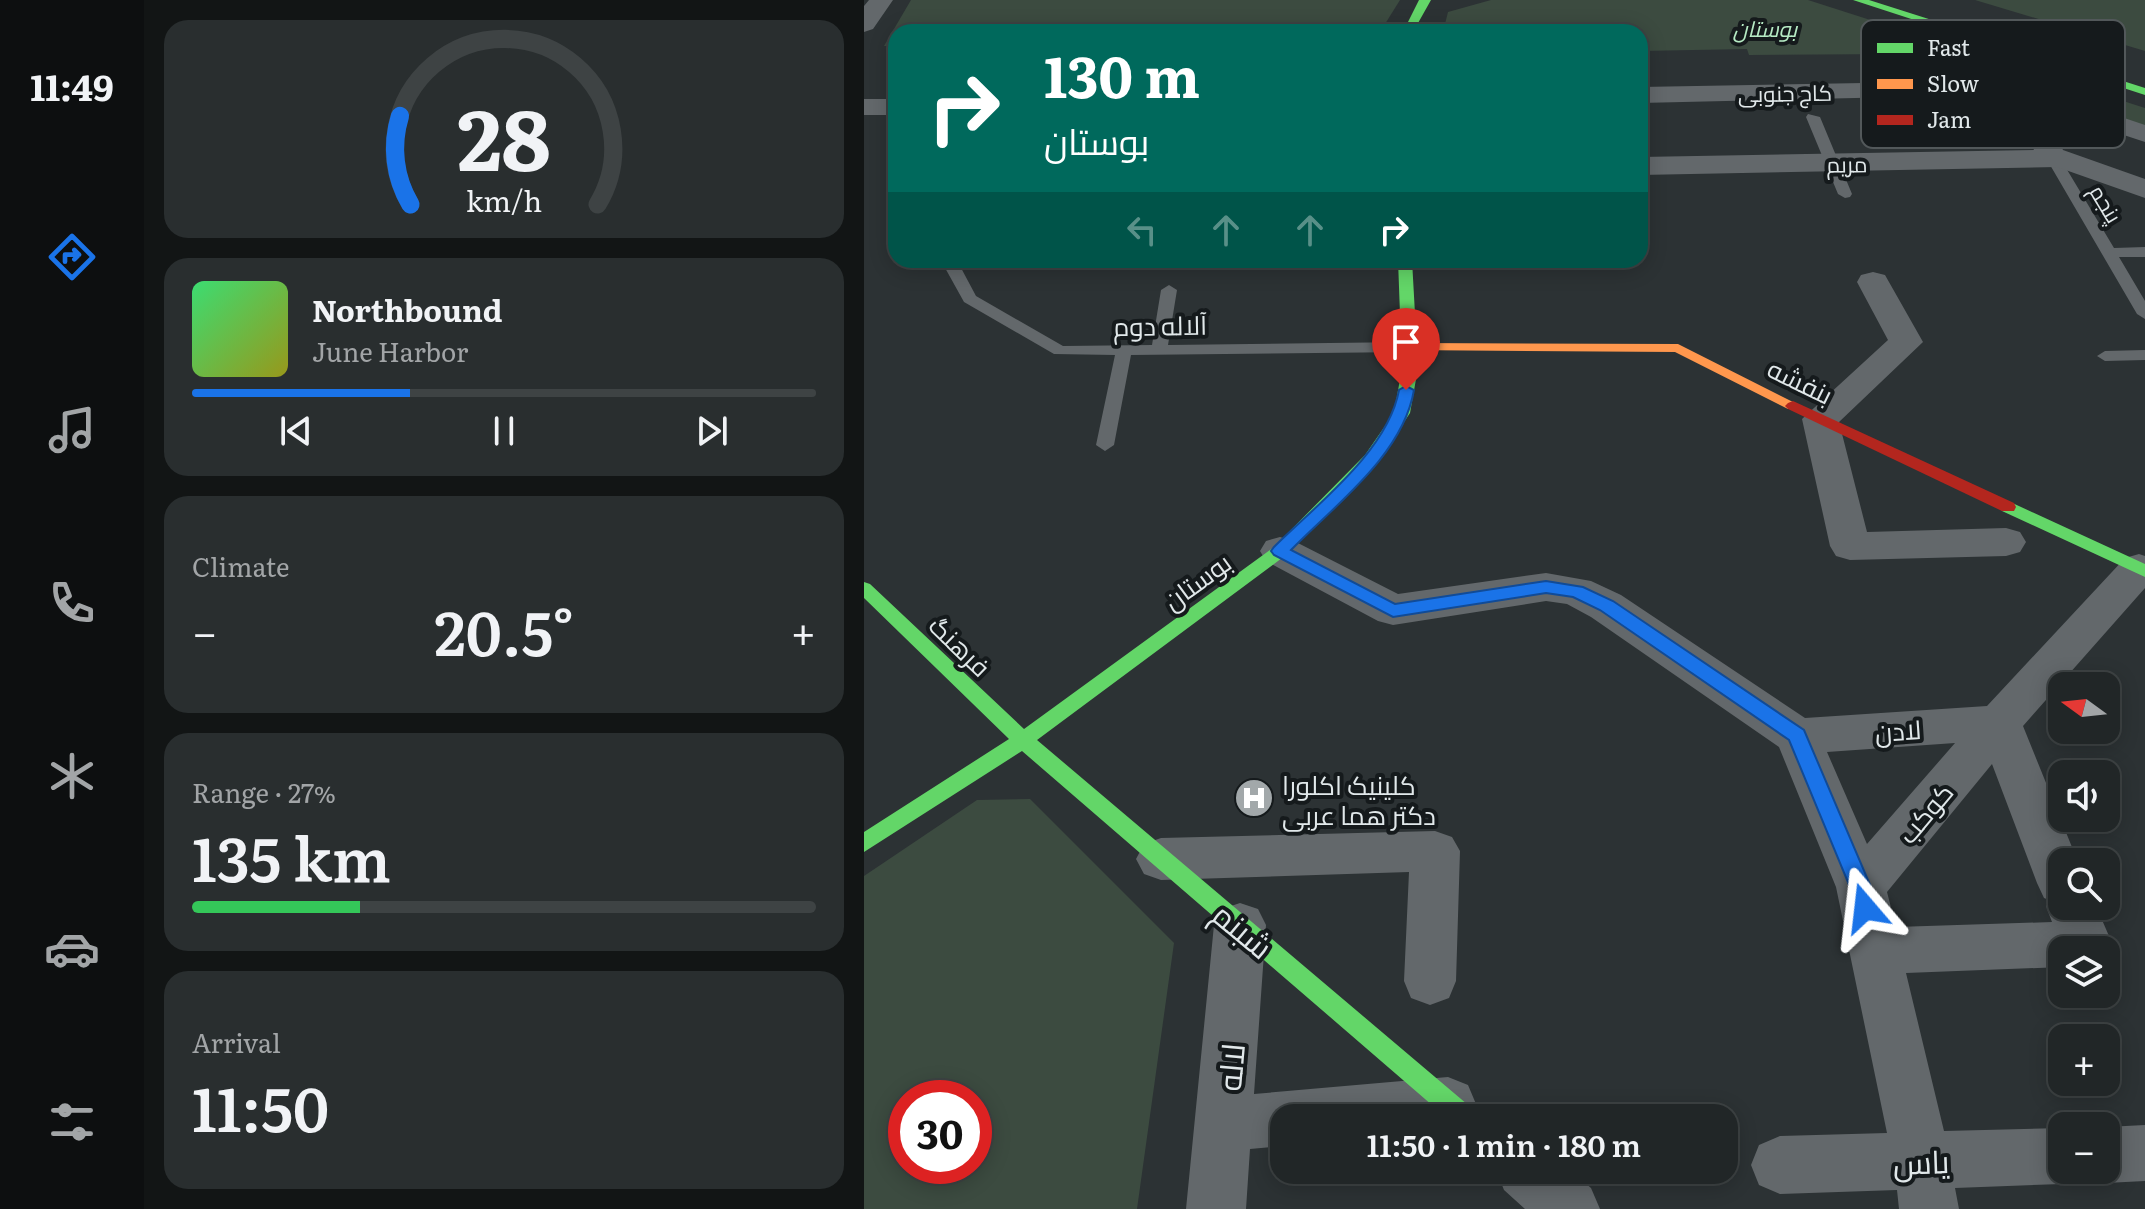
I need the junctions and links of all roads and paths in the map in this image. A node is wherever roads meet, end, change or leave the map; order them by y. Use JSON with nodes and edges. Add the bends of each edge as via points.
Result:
{"nodes":[{"id":1,"x":881,"y":0,"type":"edge"},
{"id":2,"x":1858,"y":0,"type":"edge"},
{"id":3,"x":1915,"y":0,"type":"edge"},
{"id":4,"x":1424,"y":1,"type":"edge"},
{"id":5,"x":1920,"y":20,"type":"edge"},
{"id":6,"x":1981,"y":20,"type":"edge"},
{"id":7,"x":864,"y":24,"type":"edge"},
{"id":8,"x":1412,"y":24,"type":"edge"},
{"id":9,"x":2125,"y":86,"type":"edge"},
{"id":10,"x":1861,"y":91,"type":"edge"},
{"id":11,"x":2145,"y":92,"type":"edge"},
{"id":12,"x":1648,"y":95,"type":"edge"},
{"id":13,"x":864,"y":107,"type":"edge"},
{"id":14,"x":888,"y":107,"type":"edge"},
{"id":15,"x":1813,"y":117,"type":"dead end"},
{"id":16,"x":2125,"y":128,"type":"edge"},
{"id":17,"x":2145,"y":134,"type":"edge"},
{"id":18,"x":2048,"y":148,"type":"edge"},
{"id":19,"x":2053,"y":158,"type":"junction"},
{"id":20,"x":1830,"y":163,"type":"junction"},
{"id":21,"x":1648,"y":166,"type":"edge"},
{"id":22,"x":2145,"y":189,"type":"edge"},
{"id":23,"x":1845,"y":194,"type":"dead end"},
{"id":24,"x":2145,"y":252,"type":"edge"},
{"id":25,"x":2110,"y":253,"type":"junction"},
{"id":26,"x":953,"y":268,"type":"edge"},
{"id":27,"x":1405,"y":268,"type":"edge"},
{"id":28,"x":1873,"y":282,"type":"dead end"},
{"id":29,"x":1169,"y":290,"type":"dead end"},
{"id":30,"x":2145,"y":314,"type":"edge"},
{"id":31,"x":1409,"y":347,"type":"junction"},
{"id":32,"x":1124,"y":350,"type":"junction"},
{"id":33,"x":1159,"y":350,"type":"junction"},
{"id":34,"x":2145,"y":355,"type":"edge"},
{"id":35,"x":2105,"y":356,"type":"dead end"},
{"id":36,"x":1820,"y":419,"type":"junction"},
{"id":37,"x":1105,"y":445,"type":"dead end"},
{"id":38,"x":2006,"y":542,"type":"dead end"},
{"id":39,"x":1280,"y":551,"type":"junction"},
{"id":40,"x":2143,"y":566,"type":"edge"},
{"id":41,"x":864,"y":588,"type":"edge"},
{"id":42,"x":1999,"y":723,"type":"junction"},
{"id":43,"x":1797,"y":736,"type":"junction"},
{"id":44,"x":1023,"y":740,"type":"junction"},
{"id":45,"x":864,"y":843,"type":"edge"},
{"id":46,"x":2048,"y":848,"type":"edge"},
{"id":47,"x":1161,"y":859,"type":"junction"},
{"id":48,"x":1861,"y":887,"type":"junction"},
{"id":49,"x":2077,"y":920,"type":"edge"},
{"id":50,"x":1240,"y":925,"type":"junction"},
{"id":51,"x":1875,"y":951,"type":"junction"},
{"id":52,"x":1430,"y":981,"type":"dead end"},
{"id":53,"x":1448,"y":1104,"type":"edge"},
{"id":54,"x":1270,"y":1120,"type":"edge"},
{"id":55,"x":1224,"y":1124,"type":"junction"},
{"id":56,"x":2145,"y":1153,"type":"edge"},
{"id":57,"x":2120,"y":1154,"type":"edge"},
{"id":58,"x":2048,"y":1159,"type":"edge"},
{"id":59,"x":1780,"y":1165,"type":"dead end"},
{"id":60,"x":1541,"y":1184,"type":"edge"},
{"id":61,"x":1926,"y":1185,"type":"edge"},
{"id":62,"x":1216,"y":1209,"type":"edge"},
{"id":63,"x":1570,"y":1209,"type":"edge"}],
"edges":[{"from":1,"to":7,"type":"street"},
{"from":2,"to":5,"type":"street"},
{"from":3,"to":6,"type":"street"},
{"from":4,"to":8,"type":"street"},
{"from":9,"to":11,"type":"street"},
{"from":10,"to":12,"type":"street","name":"کاج جنوبی"},
{"from":13,"to":14,"type":"street"},
{"from":15,"to":20,"type":"lane"},
{"from":16,"to":17,"type":"street"},
{"from":18,"to":19,"type":"street"},
{"from":19,"to":20,"type":"street","name":"مریم"},
{"from":19,"to":22,"type":"street","name":"مریم"},
{"from":19,"to":25,"type":"lane","name":"پنجم"},
{"from":20,"to":21,"type":"street","name":"مریم"},
{"from":20,"to":23,"type":"lane"},
{"from":24,"to":25,"type":"lane"},
{"from":25,"to":30,"type":"lane","name":"پنجم"},
{"from":26,"to":32,"type":"lane","name":"آلاله دوم","via":[[970,299],[1060,351]]},
{"from":27,"to":31,"type":"street","name":"بوستان"},
{"from":28,"to":36,"type":"street","via":[[1906,342]]},
{"from":29,"to":33,"type":"lane"},
{"from":31,"to":33,"type":"lane","name":"آلاله دوم"},
{"from":31,"to":36,"type":"street","name":"بنفشه","via":[[1678,348]]},
{"from":31,"to":39,"type":"street","name":"بوستان","via":[[1402,413],[1371,459]]},
{"from":32,"to":33,"type":"lane","name":"آلاله دوم"},
{"from":32,"to":37,"type":"lane"},
{"from":34,"to":35,"type":"lane"},
{"from":36,"to":38,"type":"street","via":[[1850,546]]},
{"from":36,"to":40,"type":"street","name":"بنفشه"},
{"from":39,"to":43,"type":"street","via":[[1393,610],[1546,587],[1576,591]]},
{"from":39,"to":44,"type":"street","name":"بوستان"},
{"from":40,"to":42,"type":"street","name":"کوکب"},
{"from":41,"to":44,"type":"street","name":"فرهنگ"},
{"from":42,"to":43,"type":"street","name":"لادن"},
{"from":42,"to":46,"type":"street"},
{"from":42,"to":48,"type":"street","name":"کوکب"},
{"from":43,"to":48,"type":"street"},
{"from":44,"to":45,"type":"street","name":"بوستان"},
{"from":44,"to":47,"type":"street","name":"شبنم"},
{"from":47,"to":50,"type":"street","name":"شبنم"},
{"from":47,"to":52,"type":"street","via":[[1435,851]]},
{"from":48,"to":51,"type":"street"},
{"from":49,"to":51,"type":"street","via":[[2086,943]]},
{"from":50,"to":53,"type":"street","name":"شبنم"},
{"from":50,"to":55,"type":"street","name":"لاله"},
{"from":51,"to":61,"type":"street"},
{"from":54,"to":55,"type":"street"},
{"from":55,"to":62,"type":"street","name":"لاله"},
{"from":56,"to":57,"type":"street"},
{"from":58,"to":61,"type":"street","name":"یاس"},
{"from":59,"to":61,"type":"street","name":"یاس"},
{"from":60,"to":63,"type":"street"}]}
